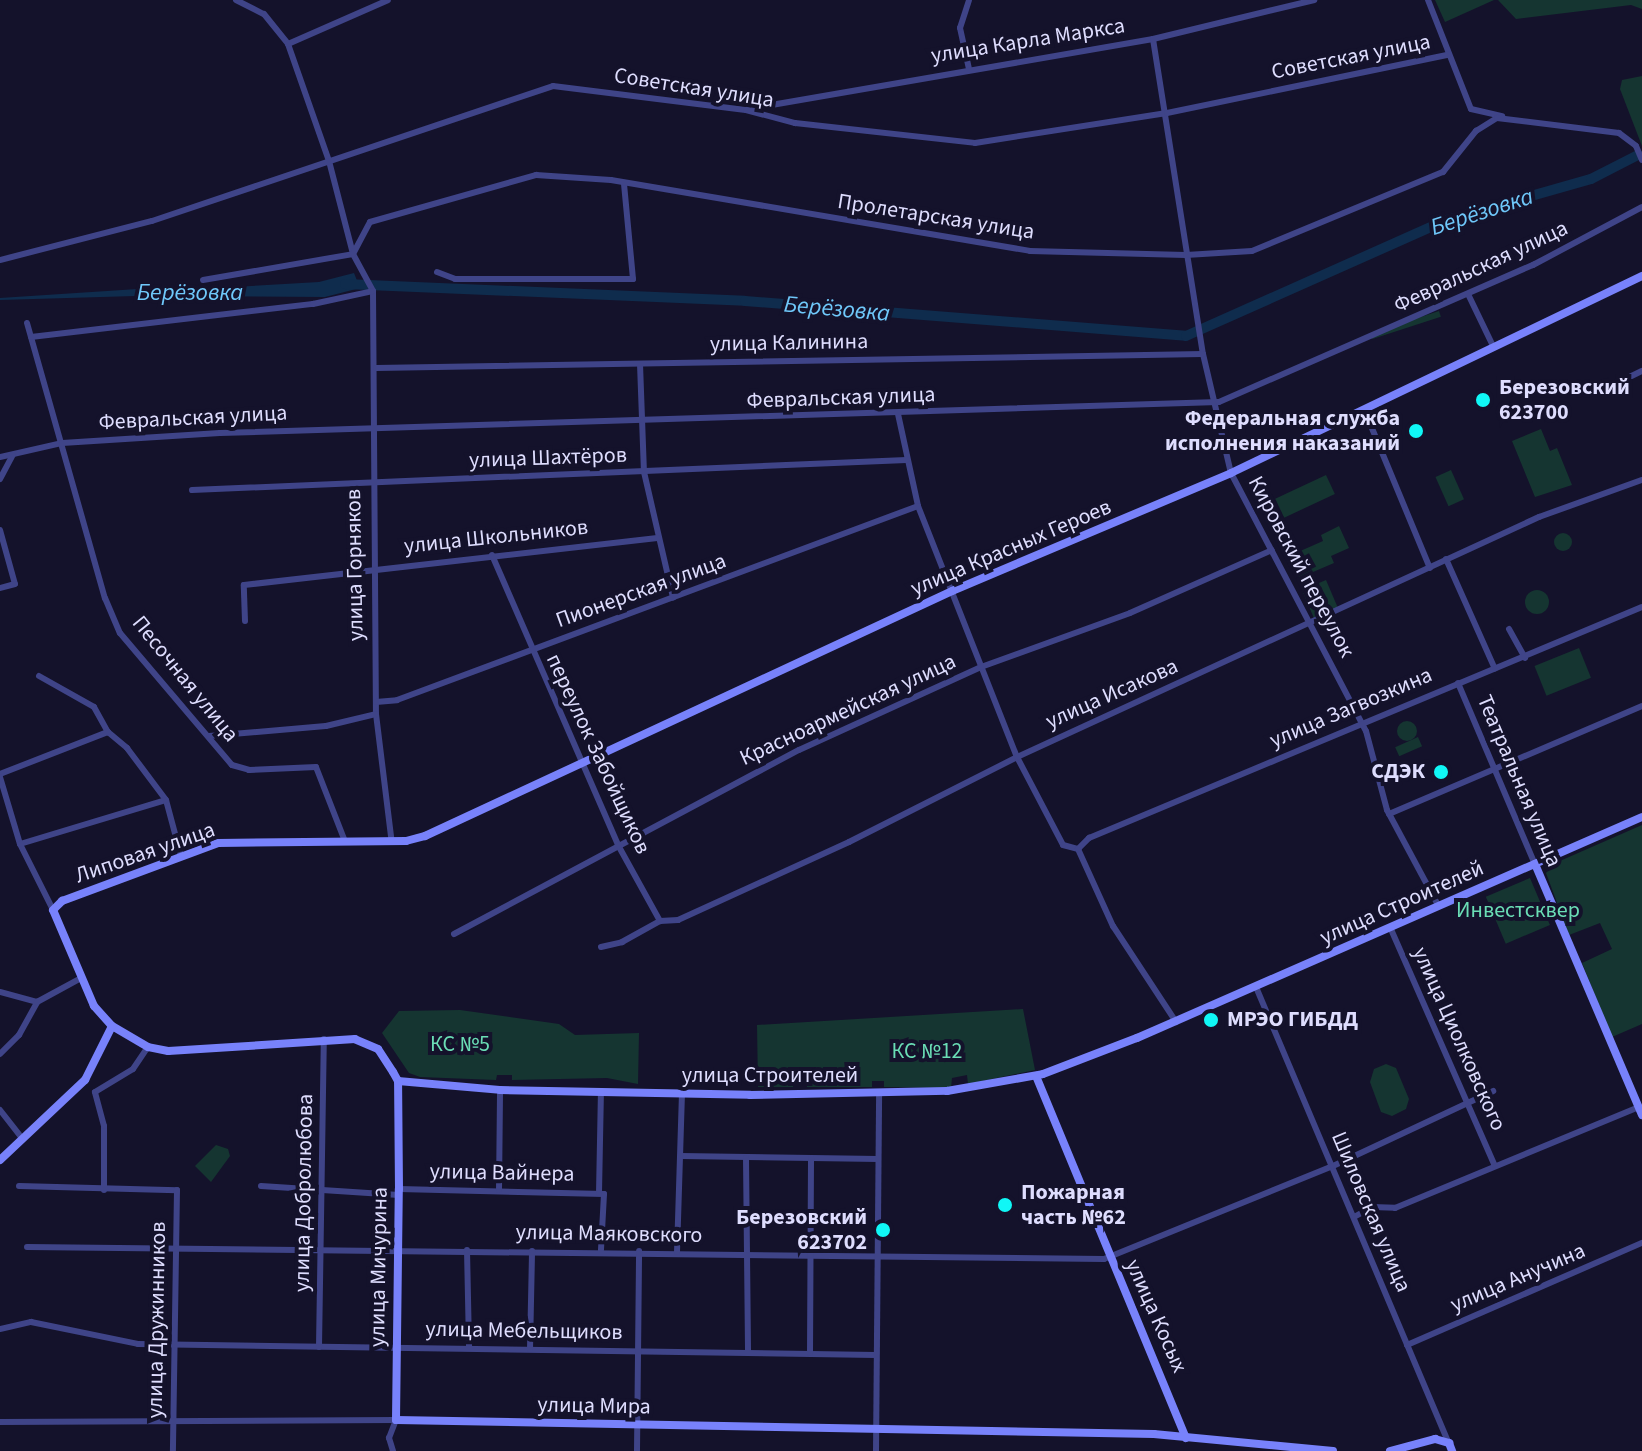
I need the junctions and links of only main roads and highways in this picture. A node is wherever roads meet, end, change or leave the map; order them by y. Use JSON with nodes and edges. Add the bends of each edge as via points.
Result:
{"nodes":[{"id":1,"x":1642,"y":276,"type":"edge"},
{"id":2,"x":1642,"y":817,"type":"edge"},
{"id":3,"x":344,"y":839,"type":"joint"},
{"id":4,"x":1535,"y":864,"type":"junction"},
{"id":5,"x":112,"y":1026,"type":"junction"},
{"id":6,"x":1036,"y":1076,"type":"junction"},
{"id":7,"x":398,"y":1081,"type":"junction"},
{"id":8,"x":1640,"y":1111,"type":"edge"},
{"id":9,"x":0,"y":1160,"type":"edge"},
{"id":10,"x":396,"y":1420,"type":"joint"},
{"id":11,"x":1186,"y":1438,"type":"junction"},
{"id":12,"x":1451,"y":1447,"type":"edge"},
{"id":13,"x":1333,"y":1451,"type":"edge"},
{"id":14,"x":1390,"y":1451,"type":"edge"}],
"edges":[{"from":1,"to":3,"type":"main road","name":"улица Красных Героев","via":[[1231,473],[952,591],[425,836],[406,841]]},
{"from":2,"to":4,"type":"main road","name":"улица Строителей"},
{"from":3,"to":5,"type":"main road","name":"Липовая улица","via":[[218,843],[62,901],[53,910],[94,1006]]},
{"from":4,"to":6,"type":"main road","name":"улица Строителей","via":[[1176,1022]]},
{"from":4,"to":8,"type":"main road","name":"Театральная улица"},
{"from":5,"to":7,"type":"main road","via":[[148,1047],[168,1051],[324,1039],[367,1042],[378,1049]]},
{"from":5,"to":9,"type":"main road","via":[[85,1080]]},
{"from":6,"to":7,"type":"main road","name":"улица Строителей","via":[[964,1089],[879,1093],[500,1090]]},
{"from":6,"to":11,"type":"main road","name":"улица Косых"},
{"from":7,"to":10,"type":"main road","name":"улица Мичурина"},
{"from":10,"to":11,"type":"main road","name":"улица Мира"},
{"from":11,"to":13,"type":"main road","name":"улица Мира"},
{"from":12,"to":14,"type":"main road","via":[[1435,1439]]}]}
